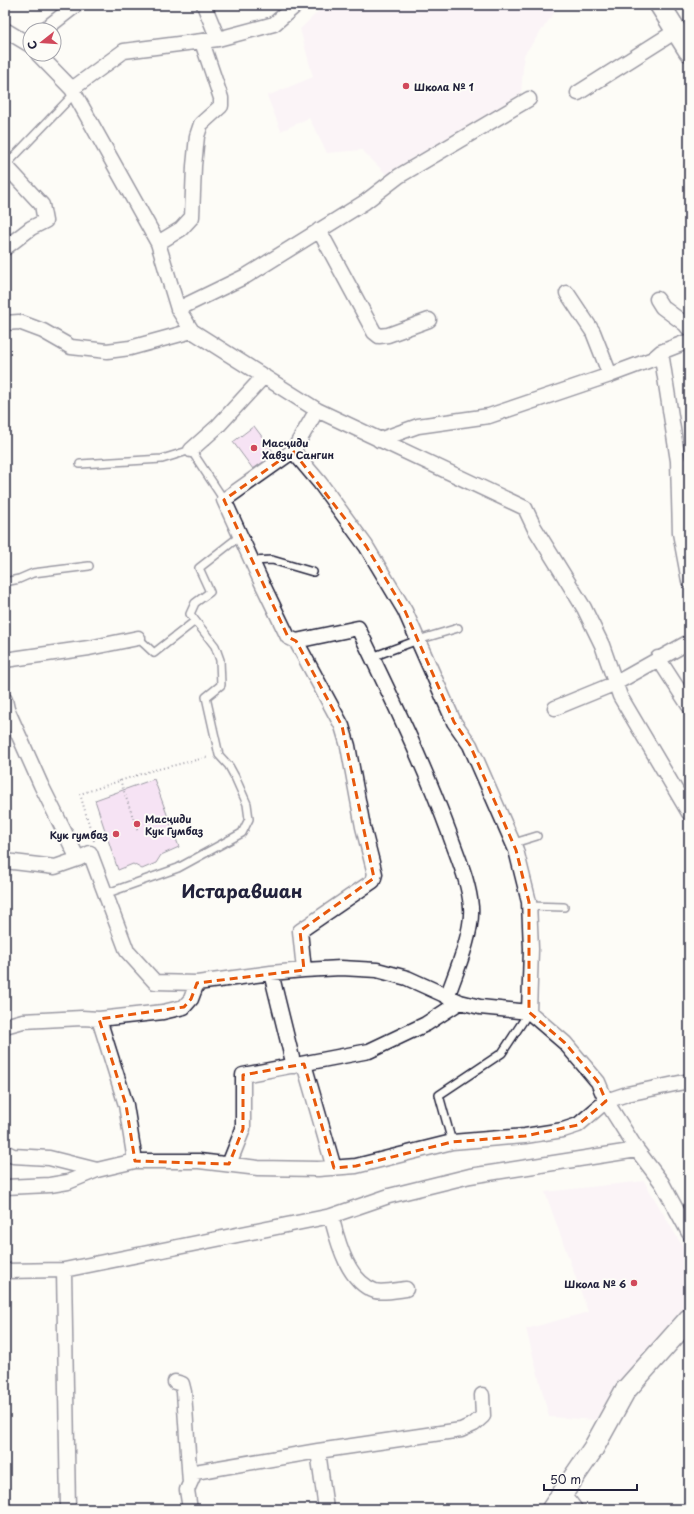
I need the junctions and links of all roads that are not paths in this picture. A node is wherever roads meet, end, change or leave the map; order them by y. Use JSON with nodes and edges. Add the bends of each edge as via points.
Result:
{"nodes":[{"id":1,"x":76,"y":5,"type":"edge"},
{"id":2,"x":204,"y":5,"type":"edge"},
{"id":3,"x":296,"y":5,"type":"edge"},
{"id":4,"x":660,"y":5,"type":"edge"},
{"id":5,"x":54,"y":22,"type":"edge"},
{"id":6,"x":5,"y":30,"type":"edge"},
{"id":7,"x":676,"y":31,"type":"junction"},
{"id":8,"x":218,"y":39,"type":"junction"},
{"id":9,"x":22,"y":40,"type":"edge"},
{"id":10,"x":202,"y":42,"type":"junction"},
{"id":11,"x":689,"y":51,"type":"edge"},
{"id":12,"x":45,"y":62,"type":"edge"},
{"id":13,"x":73,"y":92,"type":"junction"},
{"id":14,"x":578,"y":93,"type":"dead end"},
{"id":15,"x":529,"y":99,"type":"dead end"},
{"id":16,"x":6,"y":166,"type":"edge"},
{"id":17,"x":319,"y":230,"type":"junction"},
{"id":18,"x":158,"y":243,"type":"junction"},
{"id":19,"x":5,"y":248,"type":"edge"},
{"id":20,"x":567,"y":293,"type":"dead end"},
{"id":21,"x":657,"y":299,"type":"dead end"},
{"id":22,"x":178,"y":309,"type":"junction"},
{"id":23,"x":429,"y":320,"type":"dead end"},
{"id":24,"x":5,"y":323,"type":"edge"},
{"id":25,"x":689,"y":329,"type":"edge"},
{"id":26,"x":192,"y":331,"type":"junction"},
{"id":27,"x":689,"y":341,"type":"edge"},
{"id":28,"x":660,"y":352,"type":"junction"},
{"id":29,"x":610,"y":375,"type":"junction"},
{"id":30,"x":264,"y":376,"type":"junction"},
{"id":31,"x":317,"y":410,"type":"junction"},
{"id":32,"x":379,"y":440,"type":"junction"},
{"id":33,"x":191,"y":450,"type":"junction"},
{"id":34,"x":293,"y":451,"type":"junction"},
{"id":35,"x":683,"y":461,"type":"edge"},
{"id":36,"x":80,"y":464,"type":"dead end"},
{"id":37,"x":224,"y":500,"type":"junction"},
{"id":38,"x":240,"y":536,"type":"junction"},
{"id":39,"x":251,"y":560,"type":"junction"},
{"id":40,"x":89,"y":566,"type":"dead end"},
{"id":41,"x":313,"y":572,"type":"dead end"},
{"id":42,"x":689,"y":581,"type":"edge"},
{"id":43,"x":5,"y":582,"type":"edge"},
{"id":44,"x":195,"y":621,"type":"junction"},
{"id":45,"x":458,"y":628,"type":"dead end"},
{"id":46,"x":138,"y":638,"type":"joint"},
{"id":47,"x":418,"y":640,"type":"junction"},
{"id":48,"x":296,"y":641,"type":"junction"},
{"id":49,"x":689,"y":642,"type":"edge"},
{"id":50,"x":372,"y":657,"type":"junction"},
{"id":51,"x":658,"y":658,"type":"junction"},
{"id":52,"x":5,"y":660,"type":"edge"},
{"id":53,"x":616,"y":683,"type":"junction"},
{"id":54,"x":5,"y":700,"type":"edge"},
{"id":55,"x":689,"y":706,"type":"edge"},
{"id":56,"x":555,"y":708,"type":"dead end"},
{"id":57,"x":689,"y":813,"type":"edge"},
{"id":58,"x":537,"y":836,"type":"dead end"},
{"id":59,"x":514,"y":844,"type":"junction"},
{"id":60,"x":84,"y":856,"type":"junction"},
{"id":61,"x":5,"y":861,"type":"edge"},
{"id":62,"x":105,"y":894,"type":"junction"},
{"id":63,"x":529,"y":906,"type":"junction"},
{"id":64,"x":564,"y":907,"type":"dead end"},
{"id":65,"x":304,"y":970,"type":"junction"},
{"id":66,"x":271,"y":972,"type":"junction"},
{"id":67,"x":197,"y":983,"type":"junction"},
{"id":68,"x":454,"y":1000,"type":"junction"},
{"id":69,"x":529,"y":1012,"type":"junction"},
{"id":70,"x":99,"y":1019,"type":"junction"},
{"id":71,"x":5,"y":1026,"type":"edge"},
{"id":72,"x":299,"y":1065,"type":"junction"},
{"id":73,"x":689,"y":1081,"type":"edge"},
{"id":74,"x":606,"y":1101,"type":"junction"},
{"id":75,"x":452,"y":1142,"type":"junction"},
{"id":76,"x":637,"y":1150,"type":"junction"},
{"id":77,"x":5,"y":1152,"type":"edge"},
{"id":78,"x":135,"y":1161,"type":"junction"},
{"id":79,"x":229,"y":1164,"type":"junction"},
{"id":80,"x":334,"y":1168,"type":"junction"},
{"id":81,"x":97,"y":1170,"type":"junction"},
{"id":82,"x":5,"y":1186,"type":"edge"},
{"id":83,"x":331,"y":1216,"type":"junction"},
{"id":84,"x":689,"y":1233,"type":"edge"},
{"id":85,"x":64,"y":1270,"type":"junction"},
{"id":86,"x":5,"y":1271,"type":"edge"},
{"id":87,"x":406,"y":1289,"type":"dead end"},
{"id":88,"x":689,"y":1319,"type":"edge"},
{"id":89,"x":175,"y":1382,"type":"dead end"},
{"id":90,"x":482,"y":1395,"type":"dead end"},
{"id":91,"x":318,"y":1451,"type":"junction"},
{"id":92,"x":190,"y":1483,"type":"junction"},
{"id":93,"x":563,"y":1493,"type":"junction"},
{"id":94,"x":68,"y":1509,"type":"edge"},
{"id":95,"x":190,"y":1509,"type":"edge"},
{"id":96,"x":326,"y":1509,"type":"edge"},
{"id":97,"x":552,"y":1509,"type":"edge"},
{"id":98,"x":575,"y":1509,"type":"edge"}],
"edges":[{"from":1,"to":5,"type":"street"},
{"from":2,"to":8,"type":"street"},
{"from":3,"to":8,"type":"street","via":[[274,24]]},
{"from":4,"to":7,"type":"main road"},
{"from":6,"to":9,"type":"street"},
{"from":7,"to":11,"type":"main road"},
{"from":7,"to":14,"type":"street"},
{"from":8,"to":10,"type":"street"},
{"from":10,"to":13,"type":"street","via":[[124,52]]},
{"from":10,"to":18,"type":"street","via":[[221,98],[221,106],[201,124],[197,136],[192,217],[181,229]]},
{"from":12,"to":13,"type":"street"},
{"from":13,"to":16,"type":"lane"},
{"from":13,"to":18,"type":"street"},
{"from":15,"to":17,"type":"street","via":[[399,176],[365,202]]},
{"from":16,"to":19,"type":"street","via":[[42,205],[45,221],[31,228]]},
{"from":17,"to":22,"type":"street","via":[[246,276]]},
{"from":17,"to":23,"type":"street","via":[[374,332],[379,336],[388,335]]},
{"from":18,"to":22,"type":"street"},
{"from":20,"to":29,"type":"street","via":[[593,332]]},
{"from":21,"to":25,"type":"street","via":[[662,307]]},
{"from":22,"to":26,"type":"street"},
{"from":24,"to":26,"type":"street","via":[[18,322],[43,330],[71,348],[107,351],[130,348]]},
{"from":26,"to":30,"type":"street"},
{"from":27,"to":28,"type":"street"},
{"from":28,"to":29,"type":"street","via":[[653,359]]},
{"from":28,"to":35,"type":"street"},
{"from":29,"to":32,"type":"street","via":[[488,416],[418,426]]},
{"from":30,"to":31,"type":"street"},
{"from":30,"to":33,"type":"street","via":[[218,426]]},
{"from":31,"to":32,"type":"street"},
{"from":31,"to":34,"type":"street"},
{"from":32,"to":53,"type":"street","via":[[525,508],[534,528],[584,608],[602,645]]},
{"from":33,"to":36,"type":"lane","via":[[162,459]]},
{"from":33,"to":37,"type":"lane"},
{"from":34,"to":37,"type":"street"},
{"from":34,"to":47,"type":"street","via":[[366,546],[406,611]]},
{"from":35,"to":42,"type":"street","via":[[680,533]]},
{"from":37,"to":38,"type":"street"},
{"from":38,"to":39,"type":"street"},
{"from":38,"to":44,"type":"lane","via":[[200,568],[210,592],[195,603],[190,614]]},
{"from":39,"to":41,"type":"lane","via":[[272,560]]},
{"from":39,"to":48,"type":"street","via":[[288,637]]},
{"from":40,"to":43,"type":"lane","via":[[33,572]]},
{"from":44,"to":46,"type":"lane","via":[[154,653]]},
{"from":44,"to":62,"type":"lane","via":[[215,646],[220,660],[221,685],[206,697],[219,755],[235,777],[247,804],[249,819],[242,833],[178,868]]},
{"from":45,"to":47,"type":"lane"},
{"from":46,"to":52,"type":"street"},
{"from":47,"to":50,"type":"lane"},
{"from":47,"to":59,"type":"street","via":[[454,722],[470,745]]},
{"from":48,"to":50,"type":"street","via":[[358,628]]},
{"from":48,"to":65,"type":"street","via":[[342,726],[375,874],[373,881],[300,931]]},
{"from":49,"to":51,"type":"street"},
{"from":50,"to":68,"type":"street","via":[[434,790],[466,881],[471,908],[469,932]]},
{"from":51,"to":53,"type":"street"},
{"from":51,"to":55,"type":"street"},
{"from":53,"to":56,"type":"street"},
{"from":53,"to":57,"type":"street","via":[[620,696]]},
{"from":54,"to":60,"type":"street","via":[[41,785]]},
{"from":58,"to":59,"type":"lane"},
{"from":59,"to":63,"type":"street"},
{"from":60,"to":61,"type":"street","via":[[55,867]]},
{"from":60,"to":62,"type":"street"},
{"from":62,"to":67,"type":"street","via":[[127,951],[155,982]]},
{"from":63,"to":64,"type":"lane"},
{"from":63,"to":69,"type":"street"},
{"from":65,"to":66,"type":"street"},
{"from":65,"to":68,"type":"street","via":[[377,970],[407,978]]},
{"from":66,"to":67,"type":"street"},
{"from":66,"to":72,"type":"street"},
{"from":67,"to":70,"type":"street","via":[[192,999],[184,1007],[163,1012]]},
{"from":68,"to":69,"type":"street","via":[[480,1007]]},
{"from":68,"to":72,"type":"street","via":[[426,1024],[369,1051]]},
{"from":69,"to":74,"type":"street","via":[[564,1042],[598,1082]]},
{"from":69,"to":75,"type":"lane","via":[[502,1053],[439,1095]]},
{"from":70,"to":71,"type":"street","via":[[24,1021]]},
{"from":70,"to":78,"type":"street","via":[[126,1105]]},
{"from":72,"to":79,"type":"street","via":[[243,1075],[243,1129]]},
{"from":72,"to":80,"type":"street"},
{"from":73,"to":74,"type":"street"},
{"from":74,"to":75,"type":"street","via":[[578,1124],[564,1130]]},
{"from":74,"to":76,"type":"street"},
{"from":75,"to":80,"type":"street","via":[[356,1166]]},
{"from":76,"to":83,"type":"street","via":[[470,1176],[389,1196]]},
{"from":76,"to":84,"type":"street","via":[[662,1183]]},
{"from":77,"to":81,"type":"street","via":[[14,1156],[49,1158]]},
{"from":78,"to":79,"type":"street","via":[[199,1161]]},
{"from":78,"to":81,"type":"street"},
{"from":79,"to":80,"type":"street","via":[[258,1168]]},
{"from":81,"to":82,"type":"street","via":[[68,1182]]},
{"from":83,"to":85,"type":"street"},
{"from":83,"to":87,"type":"street","via":[[339,1247],[361,1284],[376,1291]]},
{"from":85,"to":86,"type":"street"},
{"from":85,"to":94,"type":"street"},
{"from":88,"to":93,"type":"main road","via":[[625,1390],[593,1449]]},
{"from":89,"to":92,"type":"street","via":[[182,1384],[184,1392]]},
{"from":90,"to":91,"type":"street","via":[[483,1416],[461,1430]]},
{"from":91,"to":92,"type":"street","via":[[195,1472]]},
{"from":91,"to":96,"type":"street"},
{"from":92,"to":95,"type":"street"},
{"from":93,"to":97,"type":"main road"},
{"from":93,"to":98,"type":"street"}]}
